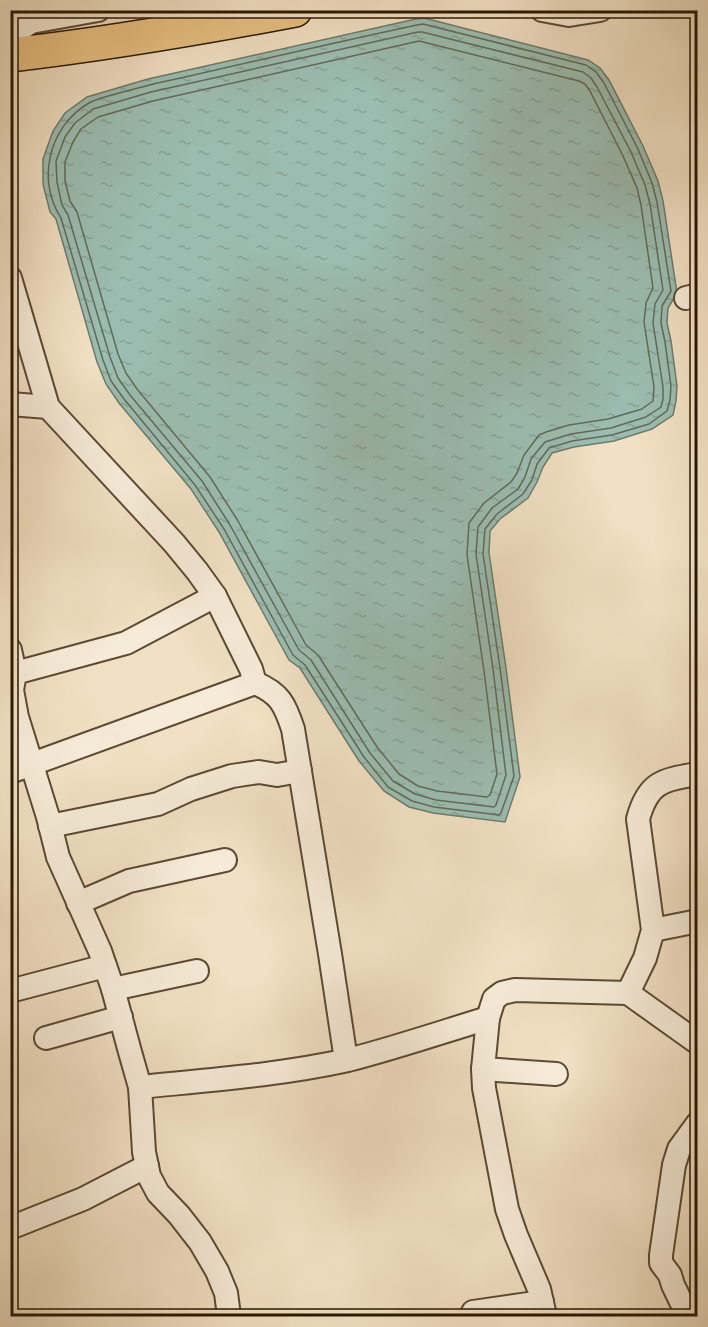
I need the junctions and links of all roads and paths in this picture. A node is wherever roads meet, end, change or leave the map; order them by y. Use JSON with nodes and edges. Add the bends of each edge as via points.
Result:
{"nodes":[{"id":1,"x":98,"y":10,"type":"edge"},
{"id":2,"x":295,"y":10,"type":"edge"},
{"id":3,"x":542,"y":10,"type":"edge"},
{"id":4,"x":600,"y":10,"type":"edge"},
{"id":5,"x":10,"y":47,"type":"edge"},
{"id":6,"x":10,"y":55,"type":"edge"},
{"id":7,"x":10,"y":278,"type":"edge"},
{"id":8,"x":10,"y":404,"type":"edge"},
{"id":9,"x":48,"y":407,"type":"junction"},
{"id":10,"x":214,"y":596,"type":"junction"},
{"id":11,"x":10,"y":650,"type":"edge"},
{"id":12,"x":15,"y":673,"type":"junction"},
{"id":13,"x":255,"y":682,"type":"junction"},
{"id":14,"x":33,"y":765,"type":"junction"},
{"id":15,"x":300,"y":771,"type":"junction"},
{"id":16,"x":10,"y":772,"type":"edge"},
{"id":17,"x":698,"y":774,"type":"edge"},
{"id":18,"x":51,"y":826,"type":"junction"},
{"id":19,"x":225,"y":860,"type":"dead end"},
{"id":20,"x":78,"y":903,"type":"junction"},
{"id":21,"x":698,"y":921,"type":"edge"},
{"id":22,"x":653,"y":930,"type":"junction"},
{"id":23,"x":105,"y":966,"type":"junction"},
{"id":24,"x":197,"y":971,"type":"dead end"},
{"id":25,"x":113,"y":989,"type":"junction"},
{"id":26,"x":10,"y":991,"type":"edge"},
{"id":27,"x":628,"y":993,"type":"junction"},
{"id":28,"x":120,"y":1017,"type":"junction"},
{"id":29,"x":488,"y":1018,"type":"junction"},
{"id":30,"x":46,"y":1038,"type":"dead end"},
{"id":31,"x":698,"y":1043,"type":"edge"},
{"id":32,"x":346,"y":1060,"type":"junction"},
{"id":33,"x":483,"y":1069,"type":"junction"},
{"id":34,"x":556,"y":1074,"type":"dead end"},
{"id":35,"x":140,"y":1087,"type":"junction"},
{"id":36,"x":698,"y":1123,"type":"edge"},
{"id":37,"x":147,"y":1166,"type":"junction"},
{"id":38,"x":10,"y":1228,"type":"edge"},
{"id":39,"x":543,"y":1309,"type":"edge"},
{"id":40,"x":473,"y":1312,"type":"dead end"},
{"id":41,"x":229,"y":1317,"type":"edge"},
{"id":42,"x":688,"y":1317,"type":"edge"}],
"edges":[{"from":1,"to":5,"type":"street","via":[[31,22],[19,30]]},
{"from":2,"to":6,"type":"main road"},
{"from":3,"to":4,"type":"street","via":[[568,15]]},
{"from":7,"to":9,"type":"street"},
{"from":8,"to":9,"type":"street"},
{"from":9,"to":10,"type":"street","via":[[174,543]]},
{"from":10,"to":12,"type":"street","via":[[126,643]]},
{"from":10,"to":13,"type":"street"},
{"from":11,"to":12,"type":"street"},
{"from":12,"to":14,"type":"street","via":[[12,690],[17,717]]},
{"from":13,"to":14,"type":"street"},
{"from":13,"to":15,"type":"street","via":[[282,700],[293,729]]},
{"from":14,"to":16,"type":"street"},
{"from":14,"to":18,"type":"street"},
{"from":15,"to":18,"type":"street","via":[[232,776],[158,804]]},
{"from":15,"to":32,"type":"street"},
{"from":17,"to":22,"type":"street","via":[[678,777],[651,790],[638,819]]},
{"from":18,"to":20,"type":"street","via":[[58,857]]},
{"from":19,"to":20,"type":"street","via":[[129,881]]},
{"from":20,"to":23,"type":"street"},
{"from":21,"to":22,"type":"street"},
{"from":22,"to":27,"type":"street"},
{"from":23,"to":25,"type":"street"},
{"from":23,"to":26,"type":"street"},
{"from":24,"to":25,"type":"street"},
{"from":25,"to":28,"type":"street"},
{"from":27,"to":29,"type":"street","via":[[515,990],[494,999]]},
{"from":27,"to":31,"type":"street"},
{"from":28,"to":30,"type":"street"},
{"from":28,"to":35,"type":"street"},
{"from":29,"to":32,"type":"street"},
{"from":29,"to":33,"type":"street"},
{"from":32,"to":35,"type":"street","via":[[252,1076]]},
{"from":33,"to":34,"type":"street"},
{"from":33,"to":39,"type":"street","via":[[507,1209],[539,1289]]},
{"from":35,"to":37,"type":"street"},
{"from":36,"to":42,"type":"street","via":[[679,1149],[674,1165],[661,1255]]},
{"from":37,"to":38,"type":"street","via":[[83,1199]]},
{"from":37,"to":41,"type":"street","via":[[158,1193],[200,1242],[218,1271]]},
{"from":39,"to":40,"type":"street"}]}
